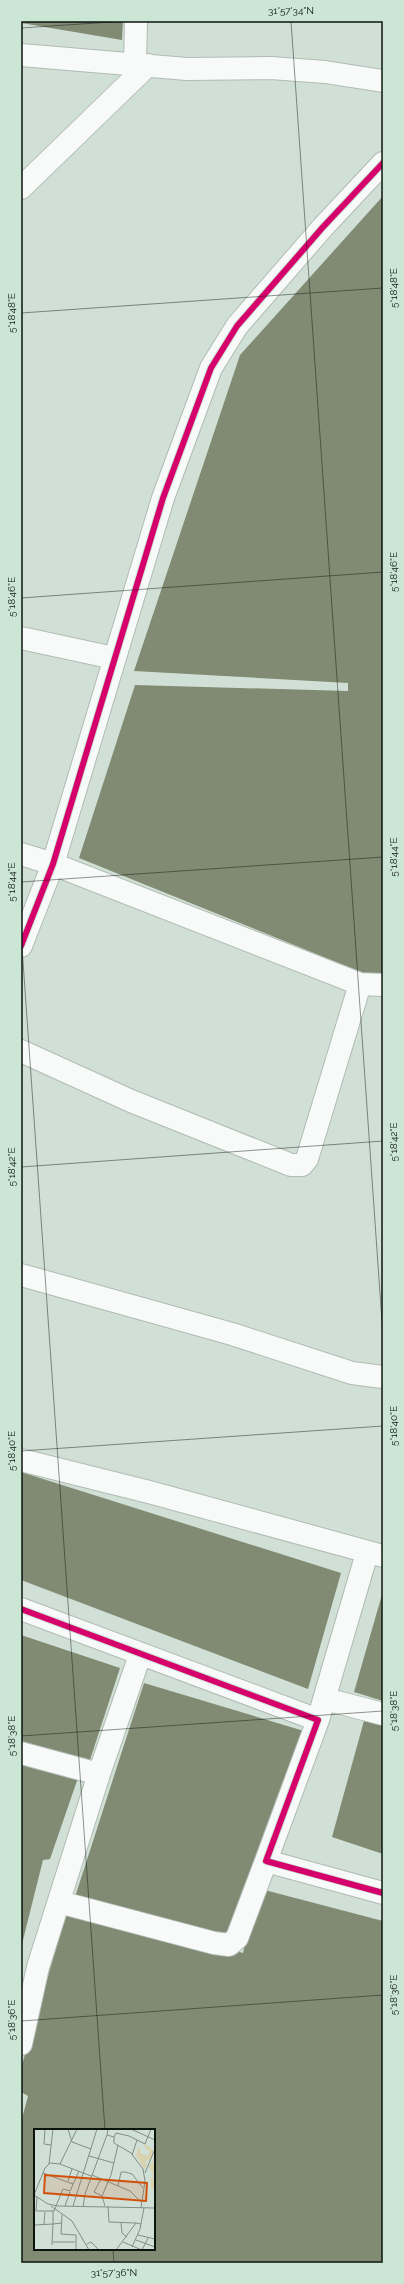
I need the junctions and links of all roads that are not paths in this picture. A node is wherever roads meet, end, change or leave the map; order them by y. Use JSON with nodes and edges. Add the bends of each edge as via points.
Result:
{"nodes":[{"id":1,"x":136,"y":21,"type":"edge"},
{"id":2,"x":21,"y":55,"type":"edge"},
{"id":3,"x":142,"y":64,"type":"junction"},
{"id":4,"x":383,"y":81,"type":"edge"},
{"id":5,"x":383,"y":163,"type":"edge"},
{"id":6,"x":21,"y":188,"type":"edge"},
{"id":7,"x":21,"y":638,"type":"edge"},
{"id":8,"x":114,"y":658,"type":"junction"},
{"id":9,"x":21,"y":854,"type":"edge"},
{"id":10,"x":53,"y":864,"type":"junction"},
{"id":11,"x":21,"y":946,"type":"edge"},
{"id":12,"x":360,"y":984,"type":"junction"},
{"id":13,"x":383,"y":985,"type":"edge"},
{"id":14,"x":21,"y":1051,"type":"edge"},
{"id":15,"x":21,"y":1275,"type":"edge"},
{"id":16,"x":383,"y":1377,"type":"edge"},
{"id":17,"x":21,"y":1460,"type":"edge"},
{"id":18,"x":375,"y":1554,"type":"edge"},
{"id":19,"x":21,"y":1609,"type":"edge"},
{"id":20,"x":140,"y":1655,"type":"junction"},
{"id":21,"x":324,"y":1699,"type":"junction"},
{"id":22,"x":383,"y":1714,"type":"edge"},
{"id":23,"x":318,"y":1720,"type":"junction"},
{"id":24,"x":21,"y":1753,"type":"edge"},
{"id":25,"x":99,"y":1774,"type":"junction"},
{"id":26,"x":266,"y":1860,"type":"junction"},
{"id":27,"x":383,"y":1893,"type":"edge"},
{"id":28,"x":59,"y":1902,"type":"junction"},
{"id":29,"x":21,"y":2044,"type":"edge"}],
"edges":[{"from":1,"to":3,"type":"street"},
{"from":2,"to":3,"type":"street"},
{"from":3,"to":4,"type":"street","via":[[186,70],[271,68],[325,72]]},
{"from":3,"to":6,"type":"street"},
{"from":5,"to":8,"type":"street","via":[[237,326],[211,368],[163,498]]},
{"from":7,"to":8,"type":"street"},
{"from":8,"to":10,"type":"street"},
{"from":9,"to":10,"type":"street"},
{"from":10,"to":11,"type":"street"},
{"from":10,"to":12,"type":"street"},
{"from":12,"to":13,"type":"street"},
{"from":12,"to":14,"type":"street","via":[[307,1159],[302,1165],[291,1165],[131,1102]]},
{"from":15,"to":16,"type":"street","via":[[232,1334],[352,1373]]},
{"from":17,"to":18,"type":"street"},
{"from":18,"to":21,"type":"street"},
{"from":19,"to":20,"type":"street"},
{"from":20,"to":23,"type":"street"},
{"from":20,"to":25,"type":"street"},
{"from":21,"to":22,"type":"street"},
{"from":21,"to":23,"type":"street"},
{"from":23,"to":26,"type":"street"},
{"from":24,"to":25,"type":"street"},
{"from":25,"to":28,"type":"street"},
{"from":26,"to":27,"type":"street"},
{"from":26,"to":28,"type":"street","via":[[237,1938],[229,1945]]},
{"from":28,"to":29,"type":"street","via":[[38,1967]]}]}
